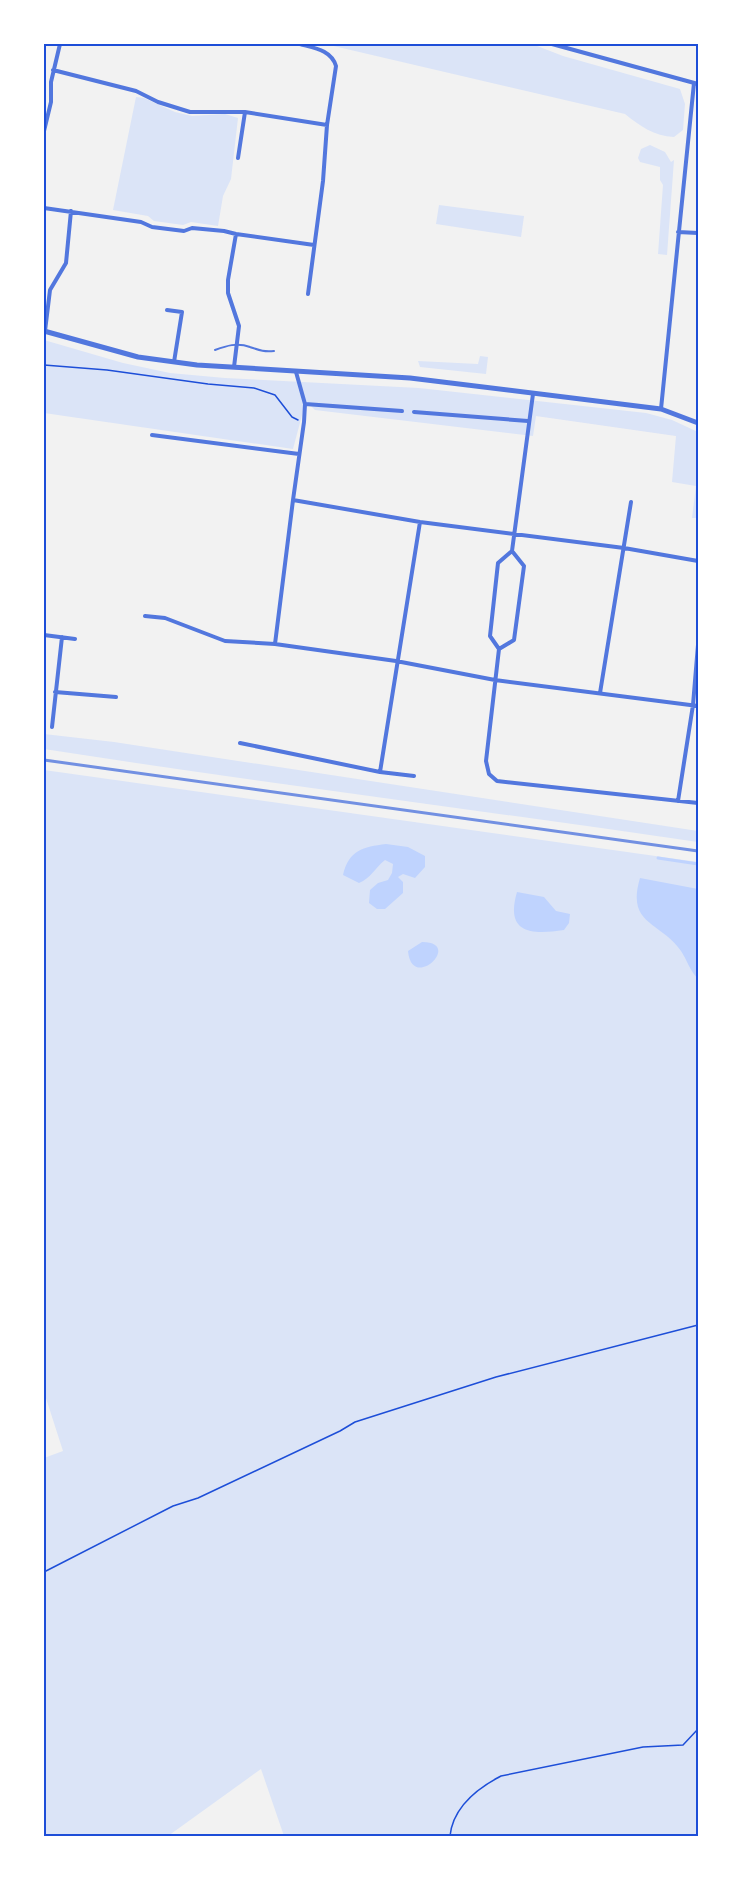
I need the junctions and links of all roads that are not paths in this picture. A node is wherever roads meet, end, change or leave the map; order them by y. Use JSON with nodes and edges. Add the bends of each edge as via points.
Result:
{"nodes":[{"id":1,"x":60,"y":44,"type":"edge"},
{"id":2,"x":300,"y":44,"type":"edge"},
{"id":3,"x":552,"y":44,"type":"edge"},
{"id":4,"x":53,"y":69,"type":"junction"},
{"id":5,"x":696,"y":84,"type":"edge"},
{"id":6,"x":245,"y":112,"type":"junction"},
{"id":7,"x":327,"y":125,"type":"junction"},
{"id":8,"x":44,"y":131,"type":"edge"},
{"id":9,"x":238,"y":158,"type":"dead end"},
{"id":10,"x":44,"y":207,"type":"edge"},
{"id":11,"x":71,"y":211,"type":"junction"},
{"id":12,"x":678,"y":232,"type":"junction"},
{"id":13,"x":699,"y":233,"type":"edge"},
{"id":14,"x":236,"y":234,"type":"junction"},
{"id":15,"x":314,"y":245,"type":"junction"},
{"id":16,"x":308,"y":294,"type":"dead end"},
{"id":17,"x":167,"y":310,"type":"dead end"},
{"id":18,"x":44,"y":331,"type":"edge"},
{"id":19,"x":237,"y":345,"type":"junction"},
{"id":20,"x":215,"y":350,"type":"dead end"},
{"id":21,"x":274,"y":351,"type":"dead end"},
{"id":22,"x":174,"y":362,"type":"junction"},
{"id":23,"x":234,"y":368,"type":"junction"},
{"id":24,"x":296,"y":372,"type":"junction"},
{"id":25,"x":533,"y":394,"type":"junction"},
{"id":26,"x":305,"y":404,"type":"junction"},
{"id":27,"x":661,"y":409,"type":"junction"},
{"id":28,"x":402,"y":411,"type":"dead end"},
{"id":29,"x":414,"y":412,"type":"dead end"},
{"id":30,"x":528,"y":422,"type":"junction"},
{"id":31,"x":699,"y":423,"type":"edge"},
{"id":32,"x":152,"y":435,"type":"dead end"},
{"id":33,"x":299,"y":454,"type":"junction"},
{"id":34,"x":293,"y":500,"type":"junction"},
{"id":35,"x":631,"y":502,"type":"dead end"},
{"id":36,"x":420,"y":522,"type":"junction"},
{"id":37,"x":514,"y":535,"type":"junction"},
{"id":38,"x":624,"y":548,"type":"junction"},
{"id":39,"x":512,"y":551,"type":"junction"},
{"id":40,"x":699,"y":561,"type":"edge"},
{"id":41,"x":145,"y":616,"type":"dead end"},
{"id":42,"x":44,"y":635,"type":"edge"},
{"id":43,"x":62,"y":637,"type":"junction"},
{"id":44,"x":75,"y":639,"type":"dead end"},
{"id":45,"x":275,"y":644,"type":"junction"},
{"id":46,"x":699,"y":645,"type":"edge"},
{"id":47,"x":499,"y":650,"type":"junction"},
{"id":48,"x":698,"y":655,"type":"edge"},
{"id":49,"x":396,"y":661,"type":"junction"},
{"id":50,"x":495,"y":680,"type":"junction"},
{"id":51,"x":56,"y":692,"type":"junction"},
{"id":52,"x":600,"y":693,"type":"junction"},
{"id":53,"x":116,"y":697,"type":"dead end"},
{"id":54,"x":693,"y":705,"type":"junction"},
{"id":55,"x":699,"y":706,"type":"edge"},
{"id":56,"x":52,"y":727,"type":"dead end"},
{"id":57,"x":240,"y":743,"type":"dead end"},
{"id":58,"x":380,"y":772,"type":"junction"},
{"id":59,"x":414,"y":776,"type":"dead end"},
{"id":60,"x":678,"y":801,"type":"junction"},
{"id":61,"x":699,"y":803,"type":"edge"}],
"edges":[{"from":1,"to":4,"type":"street"},
{"from":2,"to":7,"type":"street","via":[[334,58]]},
{"from":3,"to":5,"type":"street"},
{"from":4,"to":6,"type":"street","via":[[136,91],[190,112]]},
{"from":4,"to":8,"type":"street"},
{"from":5,"to":12,"type":"street"},
{"from":6,"to":7,"type":"street"},
{"from":6,"to":9,"type":"street"},
{"from":7,"to":15,"type":"street"},
{"from":10,"to":11,"type":"street"},
{"from":11,"to":14,"type":"street","via":[[152,227]]},
{"from":11,"to":18,"type":"street","via":[[66,263],[50,290]]},
{"from":12,"to":13,"type":"street"},
{"from":12,"to":27,"type":"street"},
{"from":14,"to":15,"type":"street"},
{"from":14,"to":19,"type":"street","via":[[228,293],[239,326]]},
{"from":15,"to":16,"type":"street"},
{"from":17,"to":22,"type":"street","via":[[182,312]]},
{"from":18,"to":22,"type":"street","via":[[138,357]]},
{"from":19,"to":20,"type":"lane"},
{"from":19,"to":21,"type":"lane"},
{"from":19,"to":23,"type":"street"},
{"from":22,"to":23,"type":"street"},
{"from":23,"to":24,"type":"street"},
{"from":24,"to":25,"type":"street","via":[[410,378]]},
{"from":24,"to":26,"type":"street"},
{"from":25,"to":27,"type":"street"},
{"from":25,"to":30,"type":"street"},
{"from":26,"to":28,"type":"street"},
{"from":26,"to":33,"type":"street"},
{"from":27,"to":31,"type":"street"},
{"from":29,"to":30,"type":"street"},
{"from":30,"to":37,"type":"street"},
{"from":32,"to":33,"type":"street"},
{"from":33,"to":34,"type":"street"},
{"from":34,"to":36,"type":"street"},
{"from":34,"to":45,"type":"street"},
{"from":35,"to":38,"type":"street"},
{"from":36,"to":37,"type":"street"},
{"from":36,"to":49,"type":"street"},
{"from":37,"to":38,"type":"street"},
{"from":37,"to":39,"type":"street"},
{"from":38,"to":40,"type":"street"},
{"from":38,"to":52,"type":"street"},
{"from":39,"to":47,"type":"street","via":[[498,563],[490,636]]},
{"from":39,"to":47,"type":"street","via":[[524,566],[514,640]]},
{"from":41,"to":45,"type":"street","via":[[165,618],[225,641]]},
{"from":42,"to":43,"type":"street"},
{"from":43,"to":44,"type":"street"},
{"from":43,"to":51,"type":"street"},
{"from":45,"to":49,"type":"street"},
{"from":46,"to":48,"type":"street"},
{"from":47,"to":50,"type":"street"},
{"from":48,"to":54,"type":"street"},
{"from":49,"to":50,"type":"street"},
{"from":49,"to":58,"type":"street"},
{"from":50,"to":52,"type":"street"},
{"from":50,"to":60,"type":"street","via":[[486,761],[489,774],[497,781]]},
{"from":51,"to":53,"type":"street"},
{"from":51,"to":56,"type":"street"},
{"from":52,"to":54,"type":"street"},
{"from":54,"to":55,"type":"street"},
{"from":54,"to":60,"type":"street"},
{"from":57,"to":58,"type":"street"},
{"from":58,"to":59,"type":"street"},
{"from":60,"to":61,"type":"street"}]}
